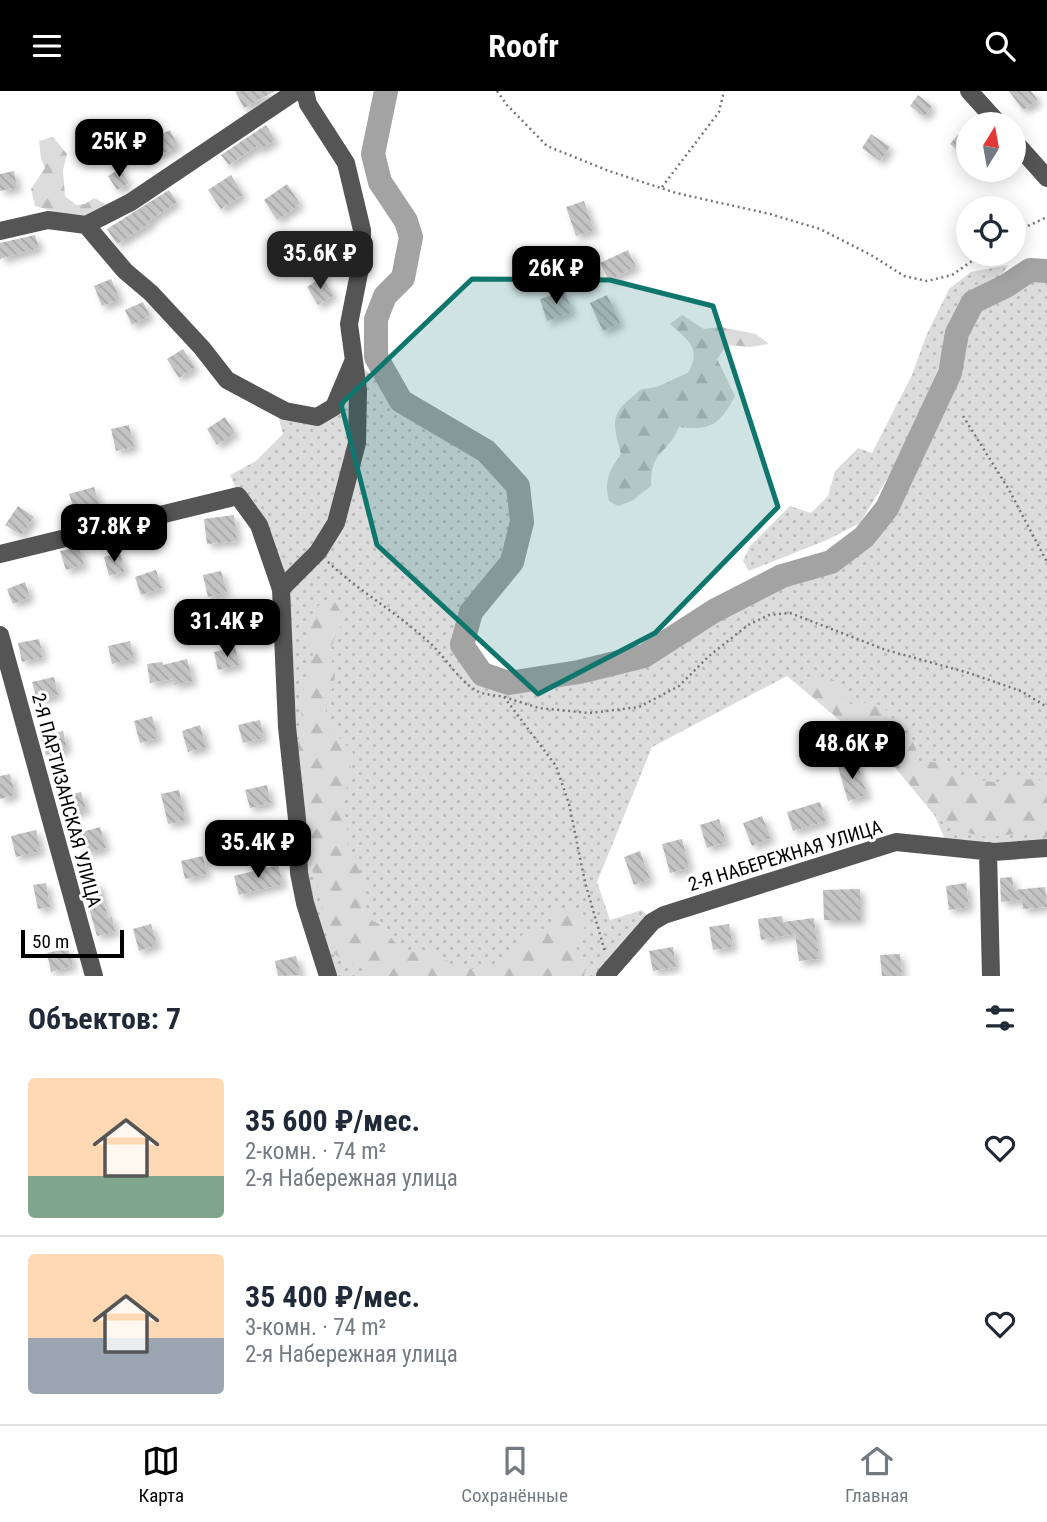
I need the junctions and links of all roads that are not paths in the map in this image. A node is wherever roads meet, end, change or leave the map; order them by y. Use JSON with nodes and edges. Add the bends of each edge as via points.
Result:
{"nodes":[{"id":1,"x":296,"y":91,"type":"edge"},
{"id":2,"x":305,"y":91,"type":"edge"},
{"id":3,"x":970,"y":91,"type":"edge"},
{"id":4,"x":988,"y":112,"type":"edge"},
{"id":5,"x":1026,"y":155,"type":"edge"},
{"id":6,"x":1047,"y":178,"type":"edge"},
{"id":7,"x":86,"y":225,"type":"junction"},
{"id":8,"x":0,"y":231,"type":"edge"},
{"id":9,"x":354,"y":360,"type":"junction"},
{"id":10,"x":0,"y":554,"type":"edge"},
{"id":11,"x":281,"y":589,"type":"junction"},
{"id":12,"x":0,"y":635,"type":"edge"},
{"id":13,"x":1047,"y":848,"type":"edge"},
{"id":14,"x":988,"y":851,"type":"junction"},
{"id":15,"x":608,"y":973,"type":"edge"},
{"id":16,"x":94,"y":976,"type":"edge"},
{"id":17,"x":328,"y":976,"type":"edge"},
{"id":18,"x":991,"y":976,"type":"edge"}],
"edges":[{"from":1,"to":7,"type":"street","via":[[131,202]]},
{"from":2,"to":9,"type":"street","via":[[307,104],[346,163],[362,230],[362,258],[349,324]]},
{"from":3,"to":4,"type":"street"},
{"from":5,"to":6,"type":"street"},
{"from":7,"to":8,"type":"street","via":[[48,220]]},
{"from":7,"to":9,"type":"street","via":[[227,380],[285,411],[317,417],[334,408]]},
{"from":9,"to":11,"type":"street","via":[[357,443],[336,523],[318,552]]},
{"from":10,"to":11,"type":"street","via":[[238,496],[259,525]]},
{"from":11,"to":17,"type":"street","via":[[299,873]]},
{"from":12,"to":16,"type":"street","name":"2-Я ПАРТИЗАНСКАЯ УЛИЦА"},
{"from":13,"to":14,"type":"street","name":"2-Я НАБЕРЕЖНАЯ УЛИЦА"},
{"from":14,"to":15,"type":"street","name":"2-Я НАБЕРЕЖНАЯ УЛИЦА","via":[[896,842],[664,915],[652,922]]},
{"from":14,"to":18,"type":"street"}]}
